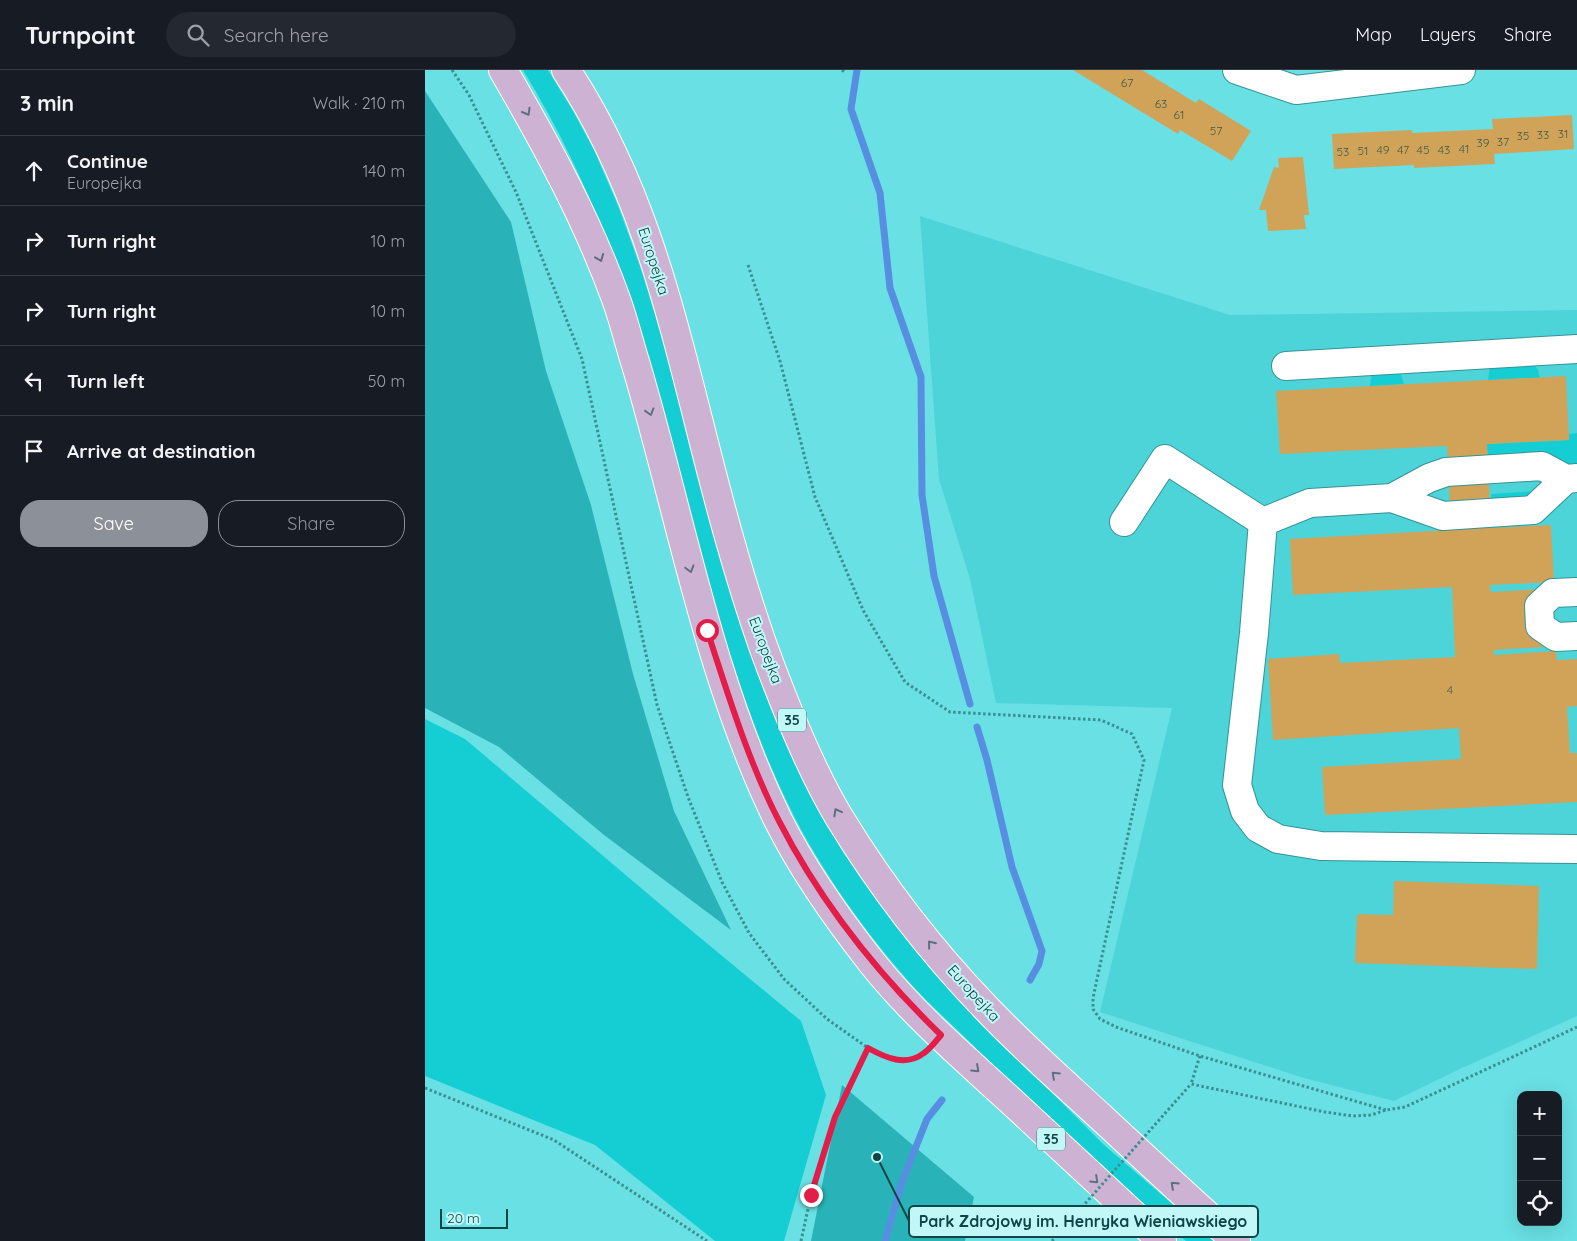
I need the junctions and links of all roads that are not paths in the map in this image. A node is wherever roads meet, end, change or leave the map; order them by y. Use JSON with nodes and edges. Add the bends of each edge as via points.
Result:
{"nodes":[{"id":1,"x":503,"y":70,"type":"edge"},
{"id":2,"x":566,"y":70,"type":"edge"},
{"id":3,"x":1237,"y":70,"type":"edge"},
{"id":4,"x":1461,"y":70,"type":"edge"},
{"id":5,"x":1434,"y":72,"type":"edge"},
{"id":6,"x":1577,"y":349,"type":"edge"},
{"id":7,"x":1286,"y":366,"type":"dead end"},
{"id":8,"x":1571,"y":479,"type":"edge"},
{"id":9,"x":1392,"y":498,"type":"junction"},
{"id":10,"x":1124,"y":522,"type":"dead end"},
{"id":11,"x":1263,"y":522,"type":"junction"},
{"id":12,"x":1565,"y":592,"type":"edge"},
{"id":13,"x":1577,"y":636,"type":"edge"},
{"id":14,"x":1577,"y":849,"type":"edge"},
{"id":15,"x":1162,"y":1241,"type":"edge"},
{"id":16,"x":1236,"y":1241,"type":"edge"}],
"edges":[{"from":1,"to":15,"type":"main road","number":"35","one_way":true,"via":[[578,209],[617,301],[657,436],[707,630],[729,700],[779,821],[812,878],[874,964],[941,1035]]},
{"from":16,"to":2,"type":"main road","name":"Europejka","number":"35","one_way":true,"via":[[989,1012],[890,894],[837,814],[792,720],[763,646],[719,498],[658,268],[639,214],[608,143]]},
{"from":3,"to":5,"type":"street","via":[[1296,90]]},
{"from":4,"to":5,"type":"street"},
{"from":6,"to":7,"type":"street"},
{"from":8,"to":9,"type":"street","via":[[1542,466],[1446,472]]},
{"from":8,"to":9,"type":"street","via":[[1533,510],[1443,516]]},
{"from":9,"to":11,"type":"street","via":[[1310,503]]},
{"from":10,"to":11,"type":"street","via":[[1165,459]]},
{"from":11,"to":14,"type":"street","via":[[1237,785],[1245,811],[1258,828],[1279,838],[1321,846]]},
{"from":12,"to":13,"type":"street","via":[[1539,606],[1540,626],[1556,638]]}]}
